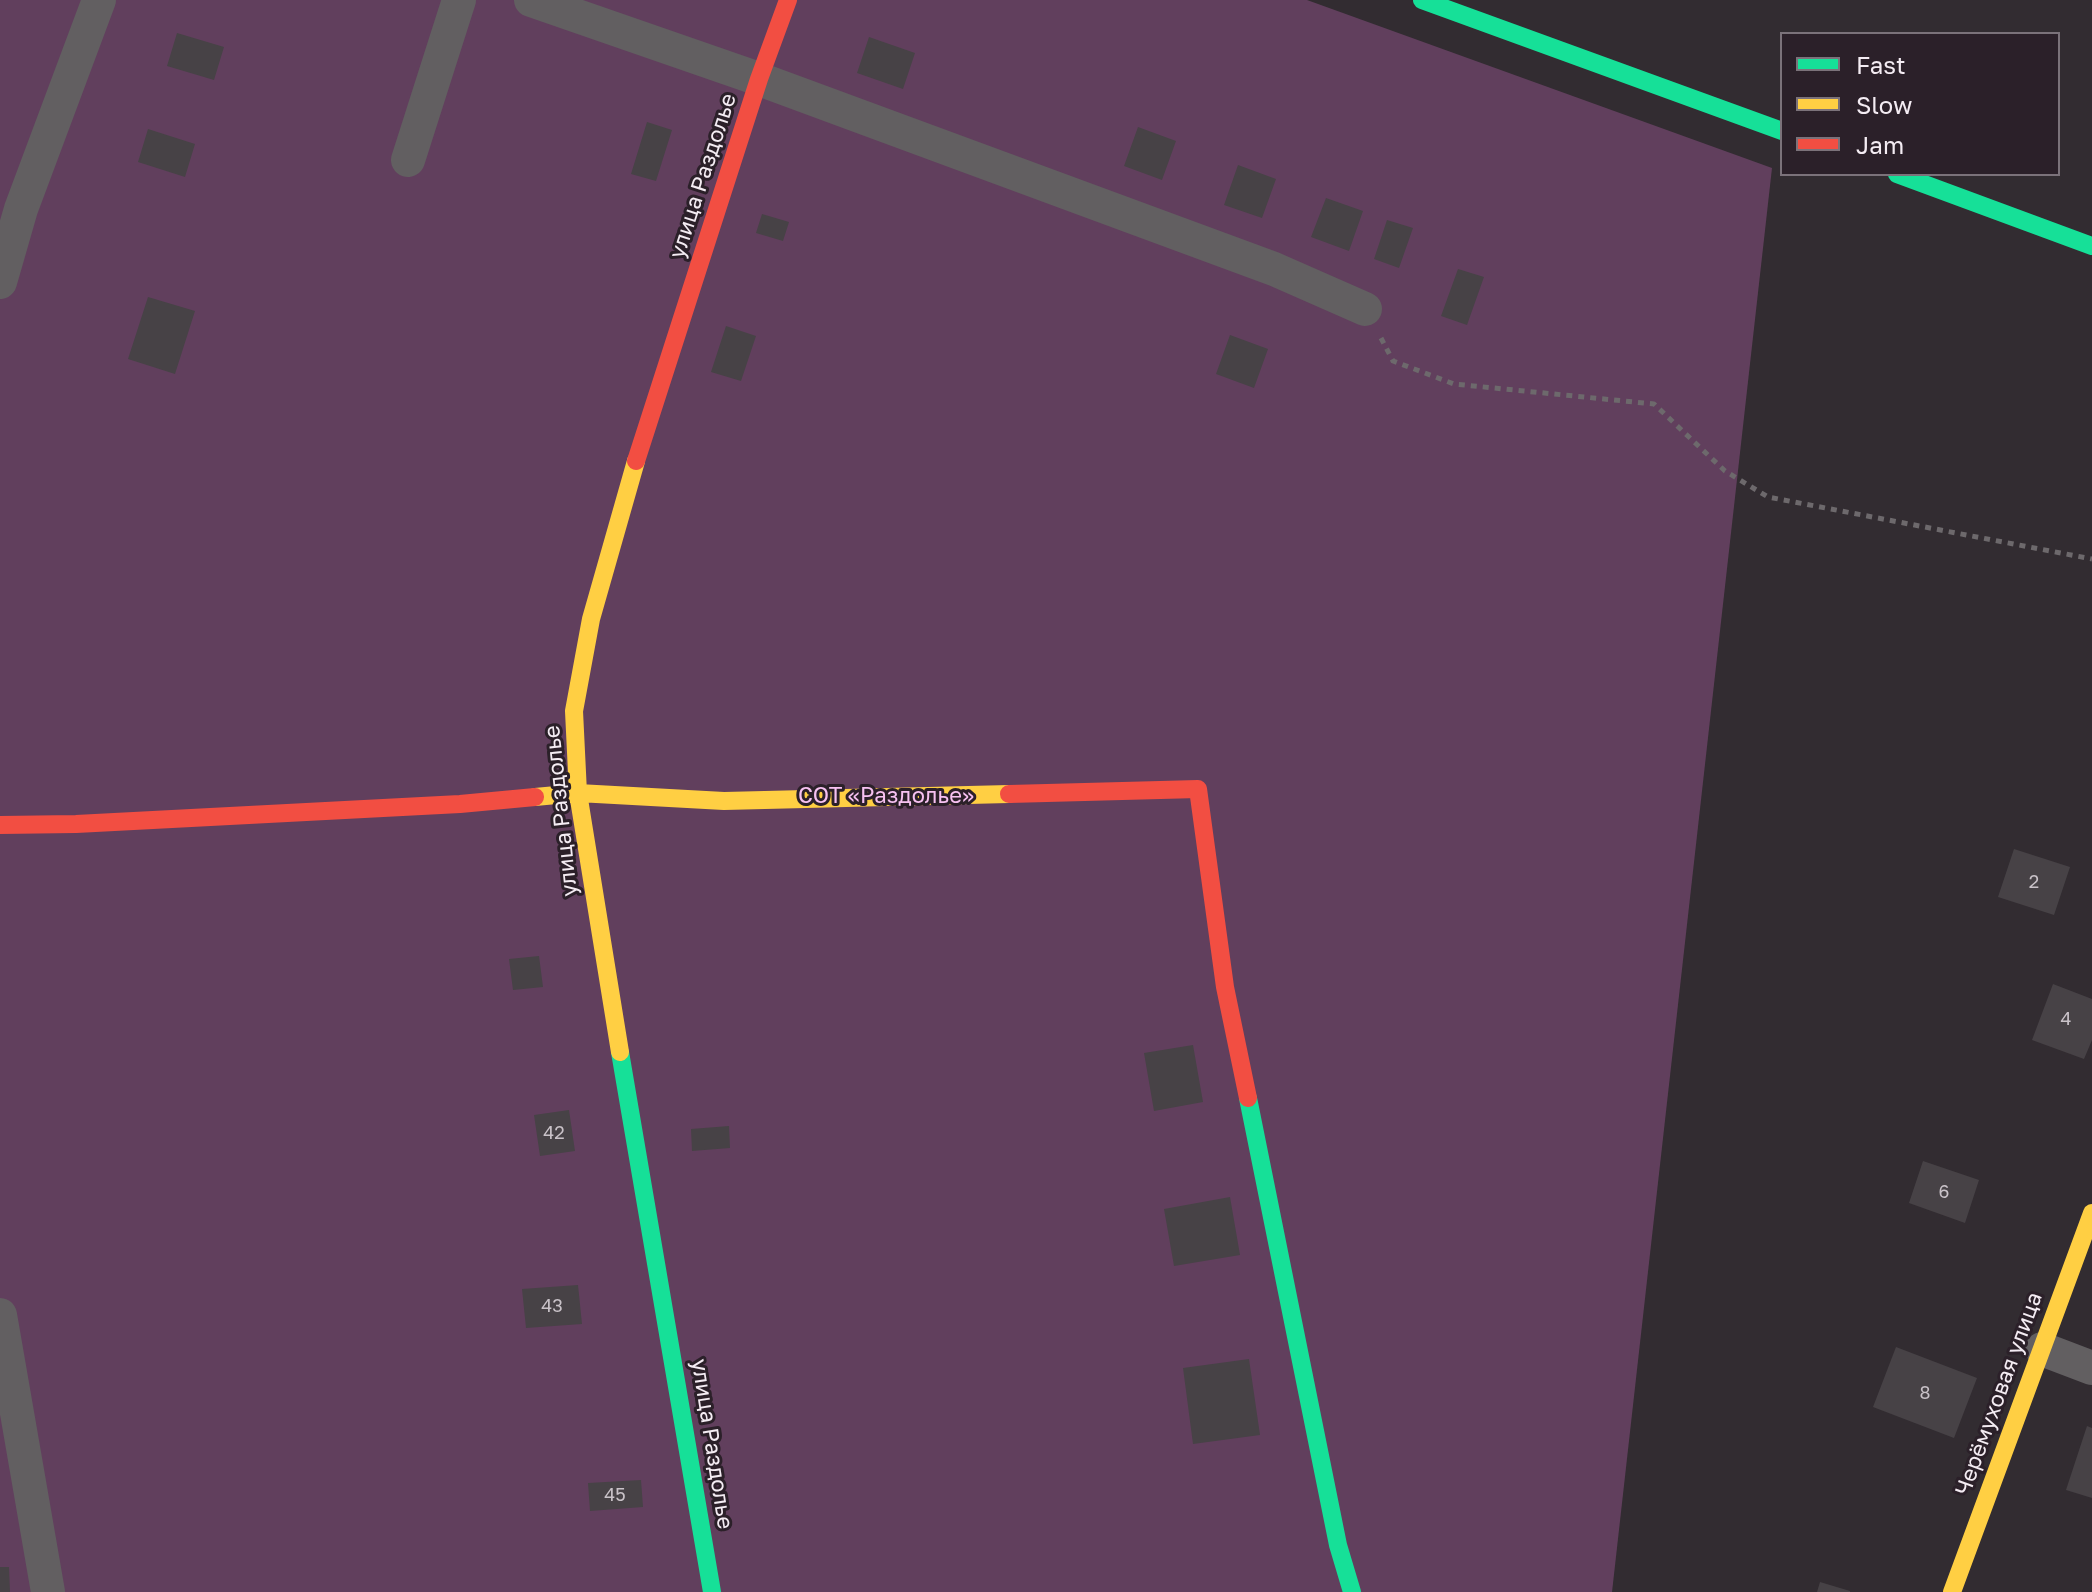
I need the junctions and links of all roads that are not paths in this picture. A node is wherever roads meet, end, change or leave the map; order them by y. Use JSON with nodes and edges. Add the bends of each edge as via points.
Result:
{"nodes":[{"id":1,"x":99,"y":0,"type":"edge"},
{"id":2,"x":459,"y":0,"type":"edge"},
{"id":3,"x":531,"y":0,"type":"edge"},
{"id":4,"x":788,"y":0,"type":"edge"},
{"id":5,"x":1422,"y":0,"type":"edge"},
{"id":6,"x":759,"y":79,"type":"junction"},
{"id":7,"x":1780,"y":130,"type":"edge"},
{"id":8,"x":408,"y":160,"type":"dead end"},
{"id":9,"x":1902,"y":176,"type":"edge"},
{"id":10,"x":2092,"y":246,"type":"edge"},
{"id":11,"x":0,"y":282,"type":"edge"},
{"id":12,"x":1365,"y":309,"type":"road end"},
{"id":13,"x":578,"y":793,"type":"junction"},
{"id":14,"x":0,"y":825,"type":"edge"},
{"id":15,"x":2092,"y":1213,"type":"edge"},
{"id":16,"x":0,"y":1315,"type":"edge"},
{"id":17,"x":2042,"y":1349,"type":"junction"},
{"id":18,"x":2092,"y":1368,"type":"edge"},
{"id":19,"x":48,"y":1592,"type":"edge"},
{"id":20,"x":712,"y":1592,"type":"edge"},
{"id":21,"x":1352,"y":1592,"type":"edge"},
{"id":22,"x":1952,"y":1592,"type":"edge"}],
"edges":[{"from":1,"to":11,"type":"street","via":[[21,209]]},
{"from":2,"to":8,"type":"street"},
{"from":3,"to":6,"type":"street"},
{"from":4,"to":6,"type":"street","name":"улица Раздолье"},
{"from":5,"to":7,"type":"street"},
{"from":6,"to":12,"type":"street","via":[[1274,269]]},
{"from":6,"to":13,"type":"street","name":"улица Раздолье","via":[[621,508],[591,619],[574,711]]},
{"from":9,"to":10,"type":"street"},
{"from":13,"to":14,"type":"street","via":[[460,804]]},
{"from":13,"to":20,"type":"street","name":"улица Раздолье"},
{"from":13,"to":21,"type":"street","via":[[724,801],[1198,789],[1225,987],[1338,1545]]},
{"from":15,"to":17,"type":"street","name":"Черёмуховая улица"},
{"from":16,"to":19,"type":"street"},
{"from":17,"to":18,"type":"street"},
{"from":17,"to":22,"type":"street","name":"Черёмуховая улица"}]}
